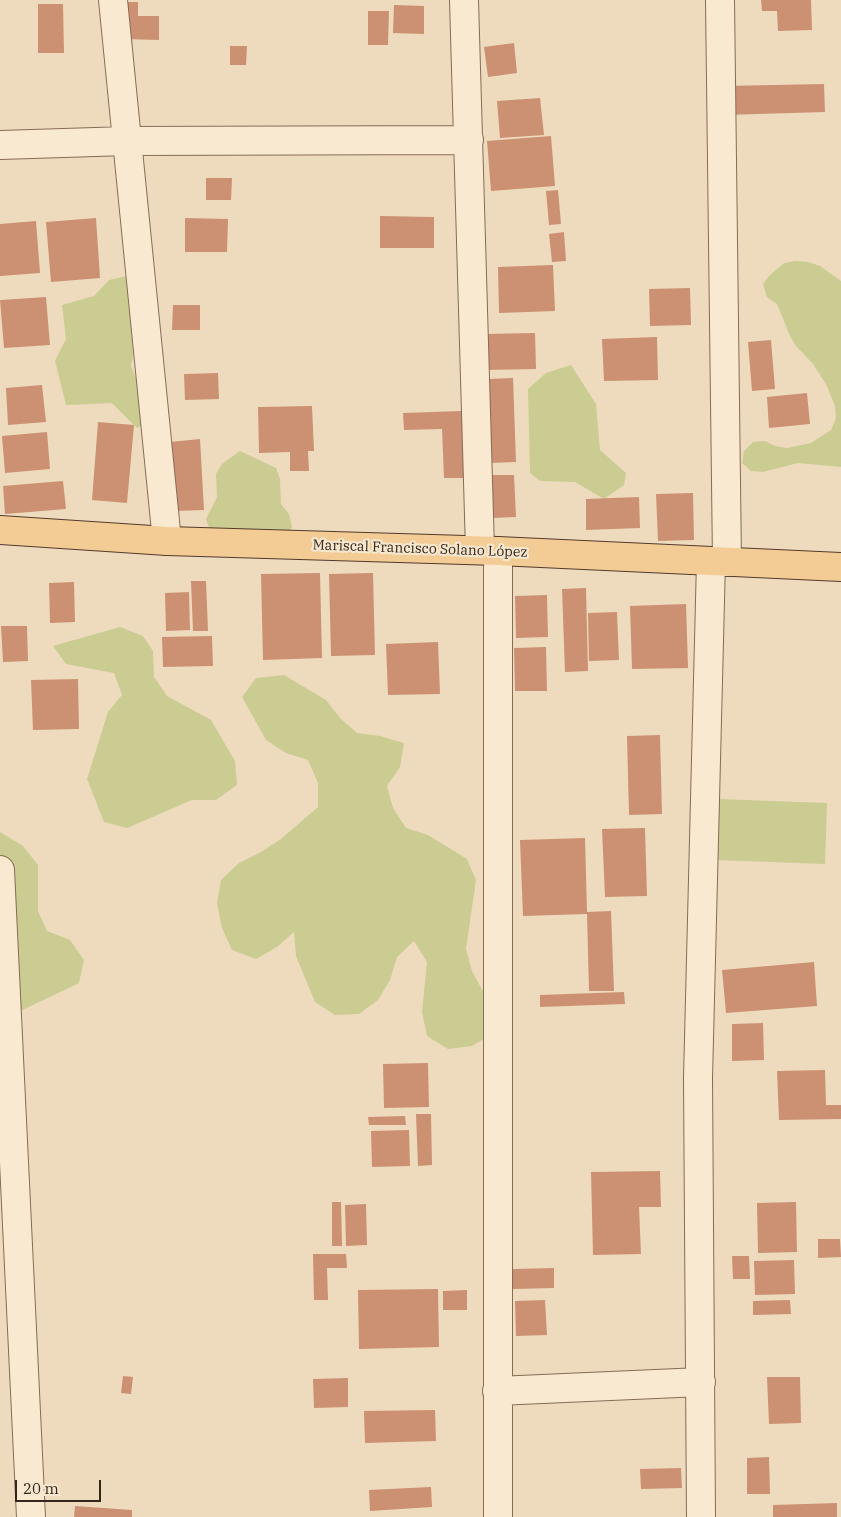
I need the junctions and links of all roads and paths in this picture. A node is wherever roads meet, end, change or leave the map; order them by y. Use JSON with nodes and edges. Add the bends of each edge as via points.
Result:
{"nodes":[{"id":1,"x":113,"y":0,"type":"edge"},
{"id":2,"x":464,"y":0,"type":"edge"},
{"id":3,"x":720,"y":0,"type":"edge"},
{"id":4,"x":469,"y":140,"type":"junction"},
{"id":5,"x":127,"y":141,"type":"junction"},
{"id":6,"x":0,"y":145,"type":"edge"},
{"id":7,"x":0,"y":530,"type":"edge"},
{"id":8,"x":166,"y":541,"type":"junction"},
{"id":9,"x":489,"y":550,"type":"junction"},
{"id":10,"x":719,"y":561,"type":"junction"},
{"id":11,"x":841,"y":567,"type":"edge"},
{"id":12,"x":0,"y":870,"type":"edge"},
{"id":13,"x":701,"y":1382,"type":"junction"},
{"id":14,"x":498,"y":1391,"type":"junction"},
{"id":15,"x":31,"y":1517,"type":"edge"},
{"id":16,"x":498,"y":1517,"type":"edge"},
{"id":17,"x":701,"y":1517,"type":"edge"}],
"edges":[{"from":1,"to":5,"type":"street"},
{"from":2,"to":4,"type":"street"},
{"from":3,"to":10,"type":"street"},
{"from":4,"to":5,"type":"street"},
{"from":4,"to":9,"type":"street"},
{"from":5,"to":6,"type":"street"},
{"from":5,"to":8,"type":"street"},
{"from":7,"to":8,"type":"main road","name":"Mariscal Francisco Solano López"},
{"from":8,"to":9,"type":"main road","name":"Mariscal Francisco Solano López"},
{"from":9,"to":10,"type":"main road","name":"Mariscal Francisco Solano López"},
{"from":9,"to":14,"type":"street"},
{"from":10,"to":11,"type":"main road","name":"Mariscal Francisco Solano López"},
{"from":10,"to":13,"type":"street","via":[[698,1078]]},
{"from":12,"to":15,"type":"street"},
{"from":13,"to":14,"type":"street"},
{"from":13,"to":17,"type":"street"},
{"from":14,"to":16,"type":"street"}]}
